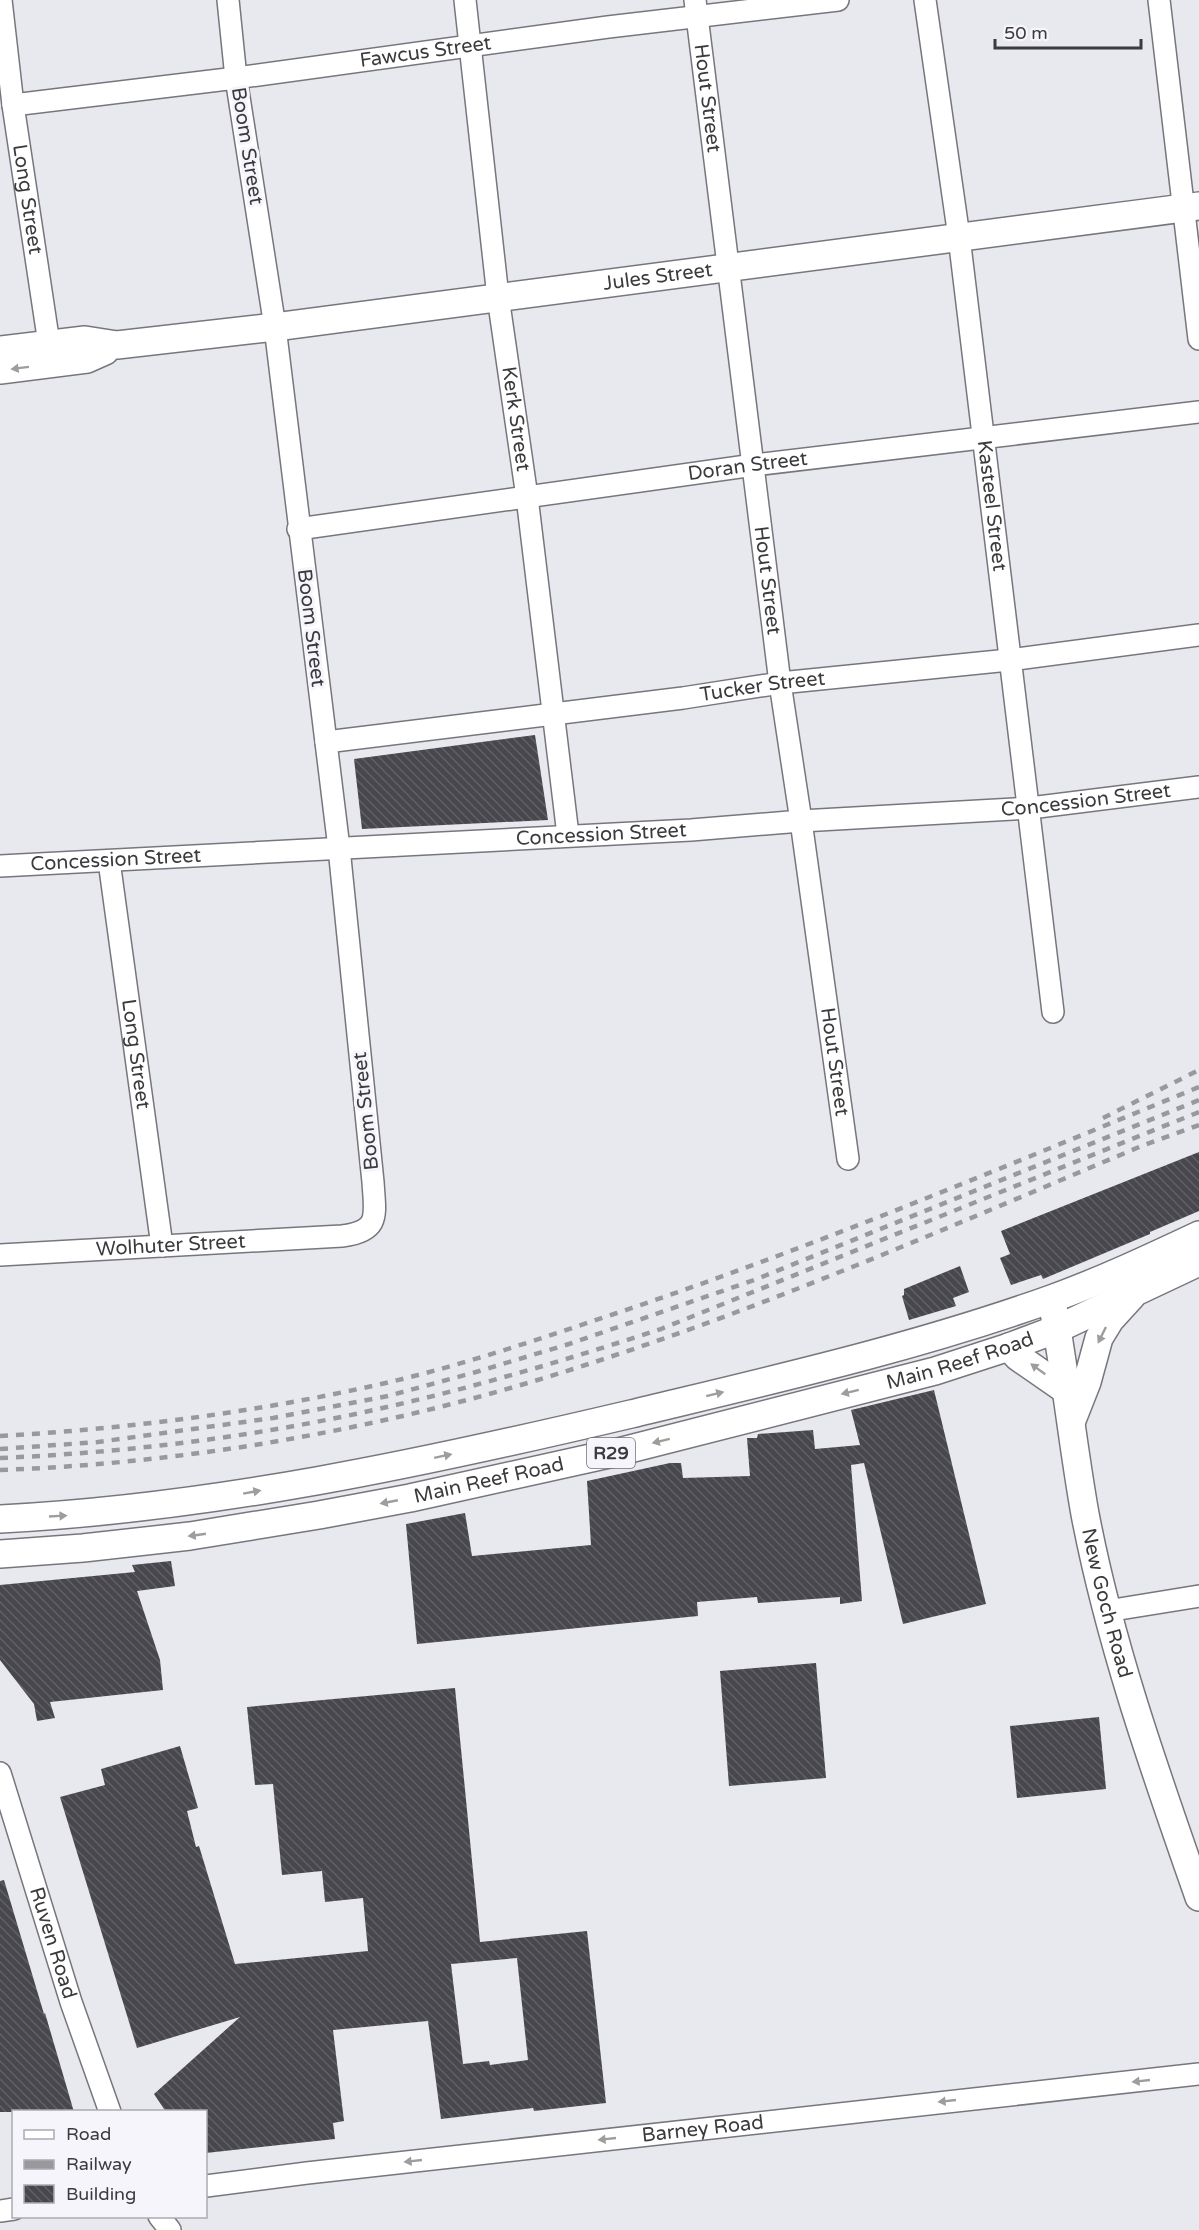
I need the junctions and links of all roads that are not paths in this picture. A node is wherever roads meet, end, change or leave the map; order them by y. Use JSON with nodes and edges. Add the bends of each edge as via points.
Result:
{"nodes":[{"id":1,"x":2,"y":0,"type":"edge"},
{"id":2,"x":228,"y":0,"type":"edge"},
{"id":3,"x":465,"y":0,"type":"edge"},
{"id":4,"x":838,"y":0,"type":"edge"},
{"id":5,"x":925,"y":0,"type":"edge"},
{"id":6,"x":1159,"y":0,"type":"edge"},
{"id":7,"x":696,"y":9,"type":"edge"},
{"id":8,"x":471,"y":46,"type":"junction"},
{"id":9,"x":236,"y":78,"type":"junction"},
{"id":10,"x":14,"y":105,"type":"junction"},
{"id":11,"x":1191,"y":207,"type":"edge"},
{"id":12,"x":959,"y":237,"type":"junction"},
{"id":13,"x":729,"y":267,"type":"junction"},
{"id":14,"x":498,"y":297,"type":"junction"},
{"id":15,"x":274,"y":327,"type":"junction"},
{"id":16,"x":1199,"y":339,"type":"edge"},
{"id":17,"x":0,"y":350,"type":"edge"},
{"id":18,"x":51,"y":354,"type":"junction"},
{"id":19,"x":0,"y":370,"type":"edge"},
{"id":20,"x":1199,"y":412,"type":"edge"},
{"id":21,"x":982,"y":437,"type":"junction"},
{"id":22,"x":754,"y":465,"type":"junction"},
{"id":23,"x":527,"y":497,"type":"junction"},
{"id":24,"x":298,"y":529,"type":"junction"},
{"id":25,"x":1199,"y":635,"type":"edge"},
{"id":26,"x":1009,"y":660,"type":"junction"},
{"id":27,"x":780,"y":682,"type":"junction"},
{"id":28,"x":553,"y":715,"type":"junction"},
{"id":29,"x":326,"y":742,"type":"junction"},
{"id":30,"x":1199,"y":787,"type":"edge"},
{"id":31,"x":1030,"y":808,"type":"junction"},
{"id":32,"x":801,"y":821,"type":"junction"},
{"id":33,"x":568,"y":835,"type":"junction"},
{"id":34,"x":339,"y":848,"type":"junction"},
{"id":35,"x":109,"y":861,"type":"junction"},
{"id":36,"x":0,"y":866,"type":"edge"},
{"id":37,"x":1053,"y":1012,"type":"dead end"},
{"id":38,"x":848,"y":1159,"type":"dead end"},
{"id":39,"x":1199,"y":1235,"type":"edge"},
{"id":40,"x":342,"y":1236,"type":"joint"},
{"id":41,"x":162,"y":1246,"type":"junction"},
{"id":42,"x":0,"y":1255,"type":"edge"},
{"id":43,"x":1199,"y":1262,"type":"edge"},
{"id":44,"x":1138,"y":1289,"type":"junction"},
{"id":45,"x":1052,"y":1299,"type":"junction"},
{"id":46,"x":1057,"y":1329,"type":"junction"},
{"id":47,"x":1009,"y":1347,"type":"junction"},
{"id":48,"x":1067,"y":1391,"type":"junction"},
{"id":49,"x":1072,"y":1420,"type":"junction"},
{"id":50,"x":0,"y":1519,"type":"edge"},
{"id":51,"x":0,"y":1554,"type":"edge"},
{"id":52,"x":1199,"y":1596,"type":"edge"},
{"id":53,"x":1107,"y":1611,"type":"junction"},
{"id":54,"x":0,"y":1773,"type":"edge"},
{"id":55,"x":1199,"y":1897,"type":"edge"},
{"id":56,"x":1199,"y":2074,"type":"edge"},
{"id":57,"x":109,"y":2110,"type":"edge"},
{"id":58,"x":207,"y":2186,"type":"edge"},
{"id":59,"x":160,"y":2218,"type":"edge"},
{"id":60,"x":170,"y":2230,"type":"edge"}],
"edges":[{"from":1,"to":10,"type":"street","name":"Long Street"},
{"from":2,"to":9,"type":"street","name":"Boom Street"},
{"from":3,"to":8,"type":"street","name":"Kerk Street"},
{"from":4,"to":7,"type":"street","name":"Fawcus Street"},
{"from":5,"to":12,"type":"street","name":"Kasteel Street"},
{"from":6,"to":11,"type":"street"},
{"from":7,"to":8,"type":"street","name":"Fawcus Street"},
{"from":7,"to":13,"type":"street","name":"Hout Street"},
{"from":8,"to":9,"type":"street","name":"Fawcus Street"},
{"from":8,"to":14,"type":"street","name":"Kerk Street"},
{"from":9,"to":10,"type":"street","name":"Fawcus Street"},
{"from":9,"to":15,"type":"street","name":"Boom Street"},
{"from":10,"to":18,"type":"street","name":"Long Street"},
{"from":11,"to":12,"type":"main road","name":"Jules Street"},
{"from":11,"to":16,"type":"street"},
{"from":12,"to":13,"type":"main road","name":"Jules Street"},
{"from":12,"to":21,"type":"street","name":"Kasteel Street"},
{"from":13,"to":14,"type":"main road","name":"Jules Street"},
{"from":13,"to":22,"type":"street","name":"Hout Street"},
{"from":14,"to":15,"type":"main road","name":"Jules Street"},
{"from":14,"to":23,"type":"street","name":"Kerk Street"},
{"from":15,"to":18,"type":"main road","name":"Jules Street","via":[[117,345],[87,358]]},
{"from":15,"to":24,"type":"street","name":"Boom Street"},
{"from":17,"to":18,"type":"main road","name":"Jules Street"},
{"from":18,"to":19,"type":"main road","name":"Jules Street","one_way":true},
{"from":20,"to":21,"type":"street","name":"Doran Street"},
{"from":21,"to":22,"type":"street","name":"Doran Street"},
{"from":21,"to":26,"type":"street","name":"Kasteel Street"},
{"from":22,"to":23,"type":"street","name":"Doran Street"},
{"from":22,"to":27,"type":"street","name":"Hout Street"},
{"from":23,"to":24,"type":"street","name":"Doran Street"},
{"from":23,"to":28,"type":"street","name":"Kerk Street"},
{"from":24,"to":29,"type":"street","name":"Boom Street"},
{"from":25,"to":26,"type":"street","name":"Tucker Street"},
{"from":26,"to":27,"type":"street","name":"Tucker Street"},
{"from":26,"to":31,"type":"street","name":"Kasteel Street"},
{"from":27,"to":28,"type":"street","name":"Tucker Street"},
{"from":27,"to":32,"type":"street","name":"Hout Street"},
{"from":28,"to":29,"type":"street","name":"Tucker Street"},
{"from":28,"to":33,"type":"street","name":"Kerk Street"},
{"from":29,"to":34,"type":"street","name":"Boom Street"},
{"from":30,"to":31,"type":"street","name":"Concession Street"},
{"from":31,"to":32,"type":"street","name":"Concession Street"},
{"from":31,"to":37,"type":"street","name":"Kasteel Street"},
{"from":32,"to":33,"type":"street","name":"Concession Street"},
{"from":32,"to":38,"type":"street","name":"Hout Street"},
{"from":33,"to":34,"type":"street","name":"Concession Street"},
{"from":34,"to":35,"type":"street","name":"Concession Street"},
{"from":34,"to":40,"type":"street","name":"Boom Street","via":[[375,1209],[374,1221],[368,1229]]},
{"from":35,"to":36,"type":"street","name":"Concession Street"},
{"from":35,"to":41,"type":"street","name":"Long Street"},
{"from":39,"to":45,"type":"main road","name":"Main Reef Road","number":"R29"},
{"from":40,"to":41,"type":"street","name":"Wolhuter Street"},
{"from":41,"to":42,"type":"street","name":"Wolhuter Street"},
{"from":43,"to":44,"type":"main road","name":"Main Reef Road","number":"R29"},
{"from":44,"to":46,"type":"main road","name":"Main Reef Road","number":"R29"},
{"from":44,"to":49,"type":"main road","one_way":true,"via":[[1099,1338]]},
{"from":45,"to":46,"type":"main road","name":"New Goch Road"},
{"from":50,"to":45,"type":"main road","name":"Main Reef Road","number":"R29","one_way":true,"via":[[76,1515],[204,1500],[418,1461],[827,1366]]},
{"from":46,"to":47,"type":"main road","name":"Main Reef Road","number":"R29"},
{"from":46,"to":48,"type":"main road","name":"New Goch Road"},
{"from":48,"to":47,"type":"main road","one_way":true},
{"from":47,"to":51,"type":"main road","name":"Main Reef Road","number":"R29","one_way":true,"via":[[935,1371],[618,1452],[410,1498],[190,1536]]},
{"from":48,"to":49,"type":"main road","name":"New Goch Road"},
{"from":49,"to":53,"type":"main road","name":"New Goch Road","via":[[1086,1515]]},
{"from":52,"to":53,"type":"street"},
{"from":53,"to":55,"type":"main road","name":"New Goch Road","via":[[1126,1681]]},
{"from":54,"to":57,"type":"street","name":"Ruven Road","via":[[71,2002]]},
{"from":56,"to":58,"type":"street","name":"Barney Road","one_way":true},
{"from":59,"to":60,"type":"street"}]}
